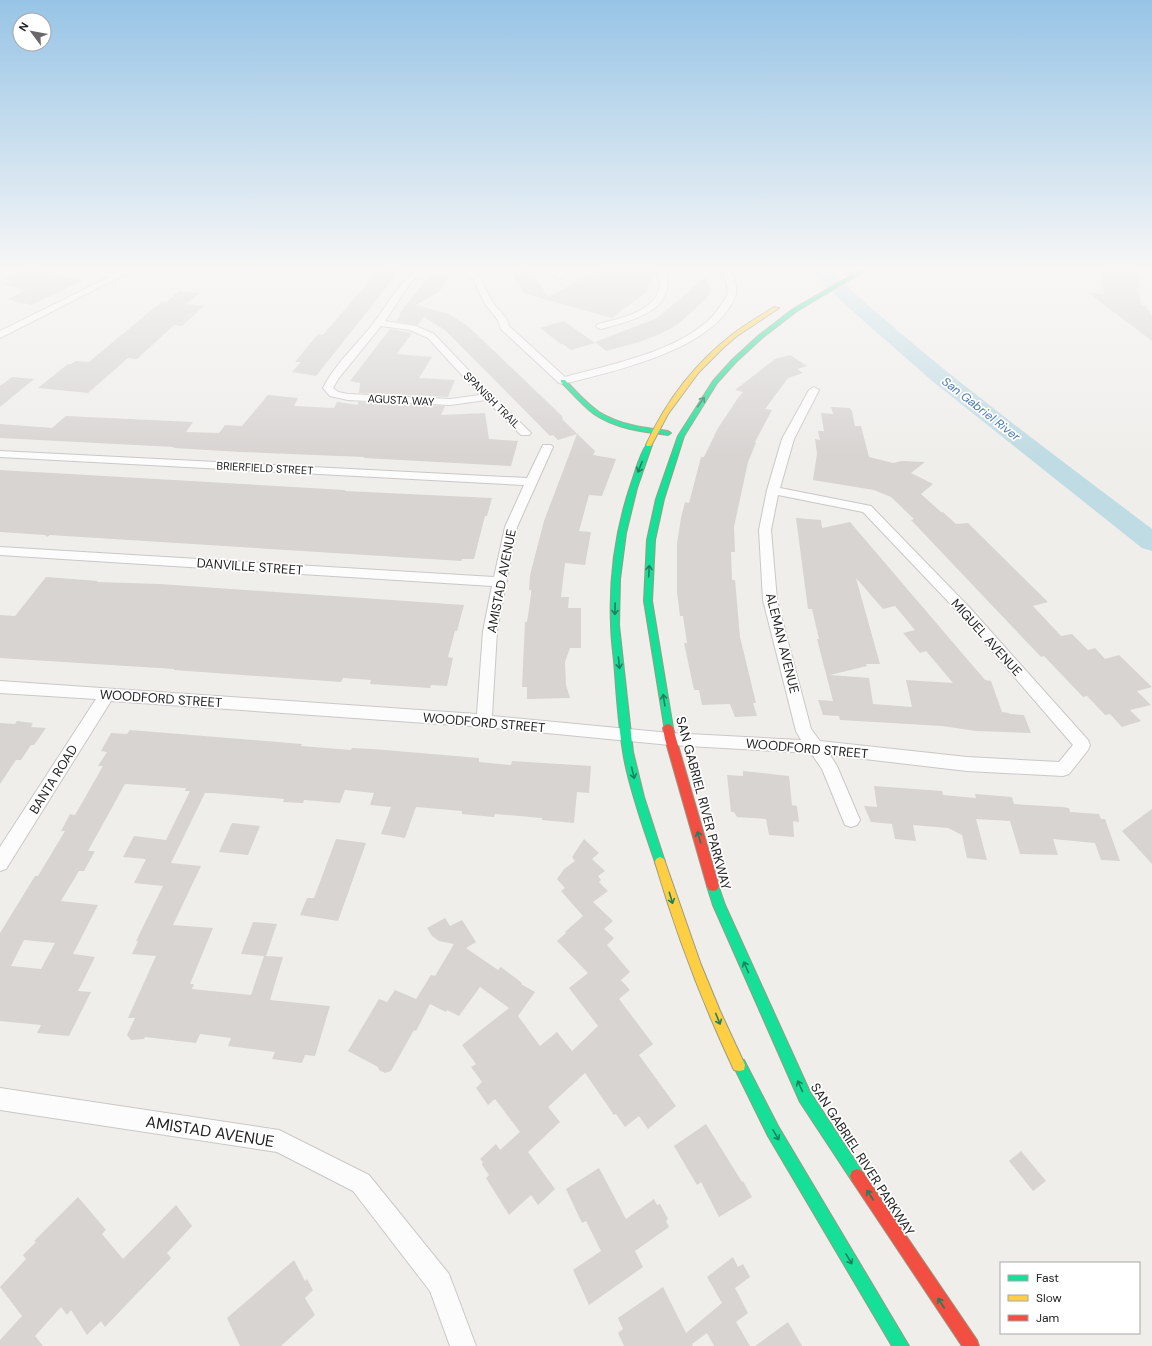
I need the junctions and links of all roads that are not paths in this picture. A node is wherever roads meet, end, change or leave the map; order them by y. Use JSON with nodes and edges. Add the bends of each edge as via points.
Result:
{"nodes":[{"id":1,"x":371,"y":331,"type":"edge"},
{"id":2,"x":421,"y":331,"type":"edge"},
{"id":3,"x":507,"y":331,"type":"edge"},
{"id":4,"x":703,"y":331,"type":"edge"},
{"id":5,"x":742,"y":331,"type":"edge"},
{"id":6,"x":767,"y":331,"type":"edge"},
{"id":7,"x":563,"y":381,"type":"junction"},
{"id":8,"x":814,"y":390,"type":"dead end"},
{"id":9,"x":488,"y":398,"type":"junction"},
{"id":10,"x":655,"y":431,"type":"junction"},
{"id":11,"x":526,"y":433,"type":"dead end"},
{"id":12,"x":681,"y":436,"type":"junction"},
{"id":13,"x":547,"y":447,"type":"dead end"},
{"id":14,"x":0,"y":454,"type":"edge"},
{"id":15,"x":530,"y":482,"type":"junction"},
{"id":16,"x":773,"y":490,"type":"junction"},
{"id":17,"x":0,"y":551,"type":"edge"},
{"id":18,"x":499,"y":582,"type":"junction"},
{"id":19,"x":0,"y":687,"type":"edge"},
{"id":20,"x":107,"y":695,"type":"junction"},
{"id":21,"x":484,"y":721,"type":"junction"},
{"id":22,"x":625,"y":735,"type":"junction"},
{"id":23,"x":670,"y":738,"type":"junction"},
{"id":24,"x":816,"y":747,"type":"junction"},
{"id":25,"x":967,"y":764,"type":"joint"},
{"id":26,"x":851,"y":820,"type":"dead end"},
{"id":27,"x":0,"y":863,"type":"edge"},
{"id":28,"x":0,"y":1100,"type":"edge"},
{"id":29,"x":963,"y":1336,"type":"junction"},
{"id":30,"x":954,"y":1343,"type":"dead end"},
{"id":31,"x":463,"y":1346,"type":"edge"},
{"id":32,"x":901,"y":1346,"type":"edge"},
{"id":33,"x":970,"y":1346,"type":"edge"}],
"edges":[{"from":1,"to":9,"type":"street","name":"AGUSTA WAY","via":[[332,378],[328,388],[334,394],[348,397],[450,402]]},
{"from":2,"to":9,"type":"street","name":"SPANISH TRAIL","via":[[427,333]]},
{"from":3,"to":7,"type":"street"},
{"from":4,"to":7,"type":"street","via":[[684,343],[657,353]]},
{"from":5,"to":10,"type":"main road","via":[[715,352],[680,393]]},
{"from":12,"to":6,"type":"main road","name":"SAN GABRIEL RIVER PARKWAY","one_way":true,"via":[[716,382],[734,361]]},
{"from":7,"to":10,"type":"main road","via":[[602,416]]},
{"from":8,"to":16,"type":"street","name":"ALEMAN AVENUE","via":[[788,439]]},
{"from":9,"to":11,"type":"street","name":"SPANISH TRAIL"},
{"from":10,"to":12,"type":"main road"},
{"from":10,"to":22,"type":"main road","one_way":true,"via":[[629,500],[621,534],[615,594],[615,624]]},
{"from":23,"to":12,"type":"main road","name":"SAN GABRIEL RIVER PARKWAY","one_way":true,"via":[[648,602],[651,540],[660,500]]},
{"from":13,"to":15,"type":"street","name":"AMISTAD AVENUE"},
{"from":14,"to":15,"type":"street","name":"BRIERFIELD STREET"},
{"from":15,"to":18,"type":"street","name":"AMISTAD AVENUE","via":[[511,527]]},
{"from":16,"to":24,"type":"street","name":"ALEMAN AVENUE","via":[[765,530],[770,600],[804,731]]},
{"from":16,"to":25,"type":"street","name":"MIGUEL AVENUE","via":[[868,510],[965,611],[1082,745],[1064,769]]},
{"from":17,"to":18,"type":"street","name":"DANVILLE STREET"},
{"from":18,"to":21,"type":"street","name":"AMISTAD AVENUE","via":[[490,632]]},
{"from":19,"to":20,"type":"street","name":"WOODFORD STREET"},
{"from":20,"to":21,"type":"street","name":"WOODFORD STREET"},
{"from":20,"to":27,"type":"street","name":"BANTA ROAD"},
{"from":21,"to":22,"type":"street","name":"WOODFORD STREET"},
{"from":22,"to":23,"type":"street","name":"WOODFORD STREET"},
{"from":22,"to":32,"type":"main road","one_way":true,"via":[[633,775],[678,921],[726,1039],[773,1131]]},
{"from":23,"to":24,"type":"street","name":"WOODFORD STREET"},
{"from":29,"to":23,"type":"main road","name":"SAN GABRIEL RIVER PARKWAY","one_way":true,"via":[[805,1097],[718,905]]},
{"from":24,"to":25,"type":"street","name":"WOODFORD STREET"},
{"from":24,"to":26,"type":"street","name":"ALEMAN AVENUE","via":[[829,766]]},
{"from":28,"to":31,"type":"street","name":"AMISTAD AVENUE","via":[[280,1141],[361,1183],[440,1283]]},
{"from":29,"to":30,"type":"main road"},
{"from":29,"to":33,"type":"main road","name":"SAN GABRIEL RIVER PARKWAY"}]}
